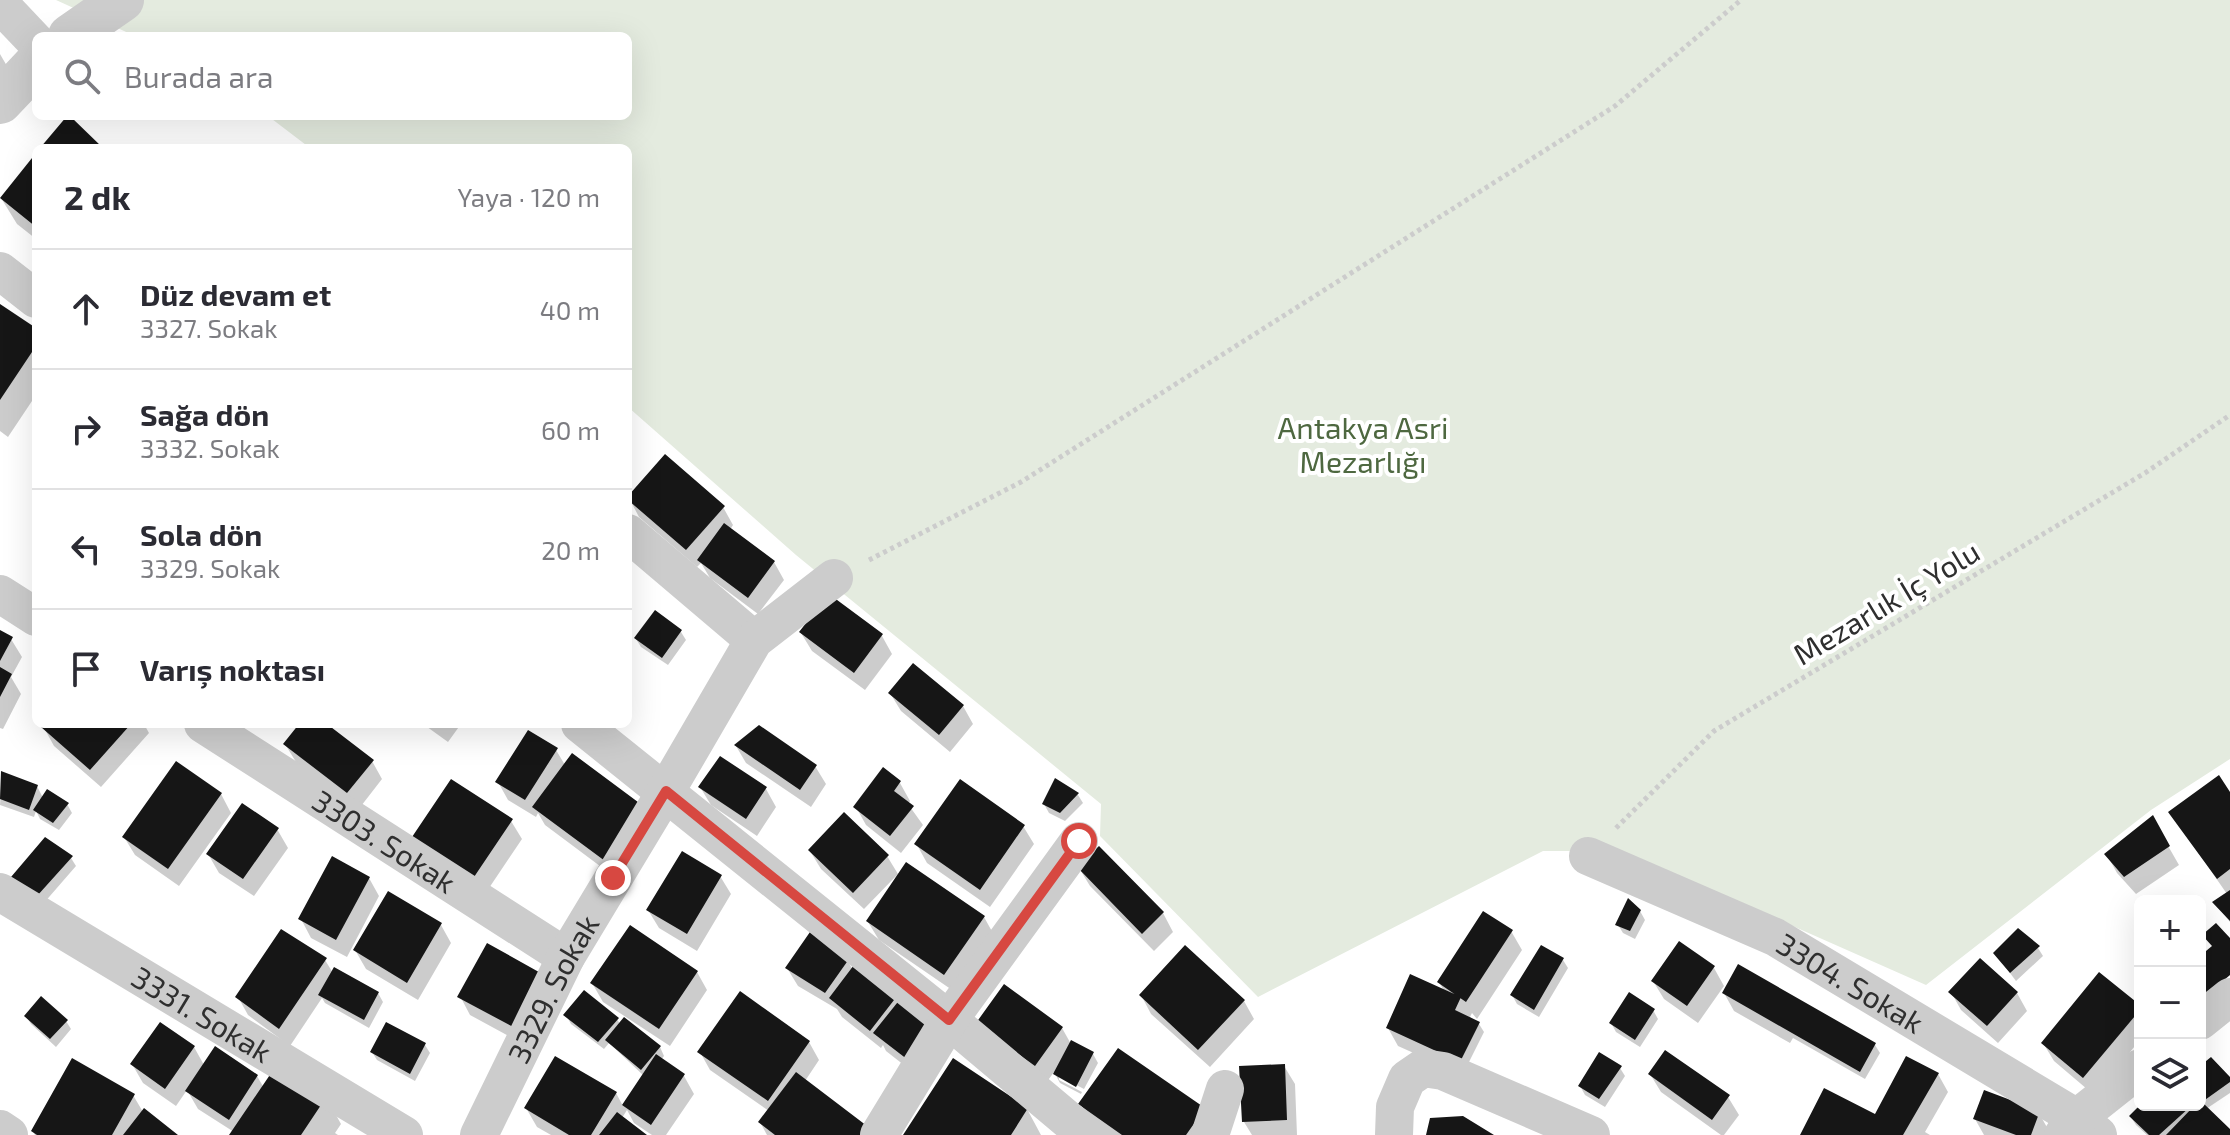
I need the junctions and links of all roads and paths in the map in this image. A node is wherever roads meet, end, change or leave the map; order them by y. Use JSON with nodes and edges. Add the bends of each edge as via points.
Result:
{"nodes":[{"id":1,"x":122,"y":0,"type":"edge"},
{"id":2,"x":1741,"y":0,"type":"edge"},
{"id":3,"x":0,"y":4,"type":"edge"},
{"id":4,"x":76,"y":32,"type":"edge"},
{"id":5,"x":32,"y":38,"type":"edge"},
{"id":6,"x":32,"y":68,"type":"edge"},
{"id":7,"x":0,"y":102,"type":"edge"},
{"id":8,"x":0,"y":271,"type":"edge"},
{"id":9,"x":32,"y":296,"type":"edge"},
{"id":10,"x":2230,"y":415,"type":"edge"},
{"id":11,"x":632,"y":536,"type":"edge"},
{"id":12,"x":834,"y":578,"type":"joint"},
{"id":13,"x":0,"y":594,"type":"edge"},
{"id":14,"x":32,"y":614,"type":"edge"},
{"id":15,"x":754,"y":640,"type":"junction"},
{"id":16,"x":209,"y":728,"type":"edge"},
{"id":17,"x":585,"y":728,"type":"edge"},
{"id":18,"x":666,"y":791,"type":"junction"},
{"id":19,"x":1079,"y":841,"type":"dead end"},
{"id":20,"x":1588,"y":856,"type":"joint"},
{"id":21,"x":0,"y":892,"type":"edge"},
{"id":22,"x":566,"y":957,"type":"junction"},
{"id":23,"x":2230,"y":997,"type":"edge"},
{"id":24,"x":2206,"y":1016,"type":"edge"},
{"id":25,"x":949,"y":1020,"type":"junction"},
{"id":26,"x":2134,"y":1074,"type":"edge"},
{"id":27,"x":1225,"y":1089,"type":"dead end"},
{"id":28,"x":0,"y":1129,"type":"edge"},
{"id":29,"x":2079,"y":1129,"type":"edge"},
{"id":30,"x":9,"y":1135,"type":"edge"},
{"id":31,"x":404,"y":1135,"type":"edge"},
{"id":32,"x":479,"y":1135,"type":"edge"},
{"id":33,"x":879,"y":1135,"type":"edge"},
{"id":34,"x":1086,"y":1135,"type":"edge"},
{"id":35,"x":1210,"y":1135,"type":"edge"},
{"id":36,"x":1394,"y":1135,"type":"edge"},
{"id":37,"x":1591,"y":1135,"type":"edge"}],
"edges":[{"from":1,"to":4,"type":"street"},
{"from":2,"to":12,"type":"path","via":[[1615,106],[1575,132],[1021,482]]},
{"from":3,"to":5,"type":"street"},
{"from":6,"to":7,"type":"street"},
{"from":8,"to":9,"type":"street"},
{"from":10,"to":20,"type":"path","name":"Mezarlık İç Yolu","via":[[2145,473],[1714,731]]},
{"from":11,"to":15,"type":"street"},
{"from":12,"to":15,"type":"street","name":"3329. Sokak"},
{"from":13,"to":14,"type":"street"},
{"from":15,"to":18,"type":"street","name":"3329. Sokak"},
{"from":16,"to":22,"type":"street","name":"3303. Sokak"},
{"from":17,"to":18,"type":"street"},
{"from":18,"to":22,"type":"street","name":"3329. Sokak"},
{"from":18,"to":25,"type":"street"},
{"from":19,"to":25,"type":"street"},
{"from":20,"to":29,"type":"street","name":"3304. Sokak","via":[[1775,937]]},
{"from":21,"to":31,"type":"street","name":"3331. Sokak"},
{"from":22,"to":32,"type":"street","name":"3329. Sokak"},
{"from":23,"to":24,"type":"street"},
{"from":25,"to":33,"type":"street"},
{"from":25,"to":34,"type":"street"},
{"from":26,"to":29,"type":"street"},
{"from":27,"to":35,"type":"street"},
{"from":28,"to":30,"type":"street"},
{"from":36,"to":37,"type":"street","via":[[1395,1107],[1407,1079],[1423,1068],[1443,1071]]}]}
